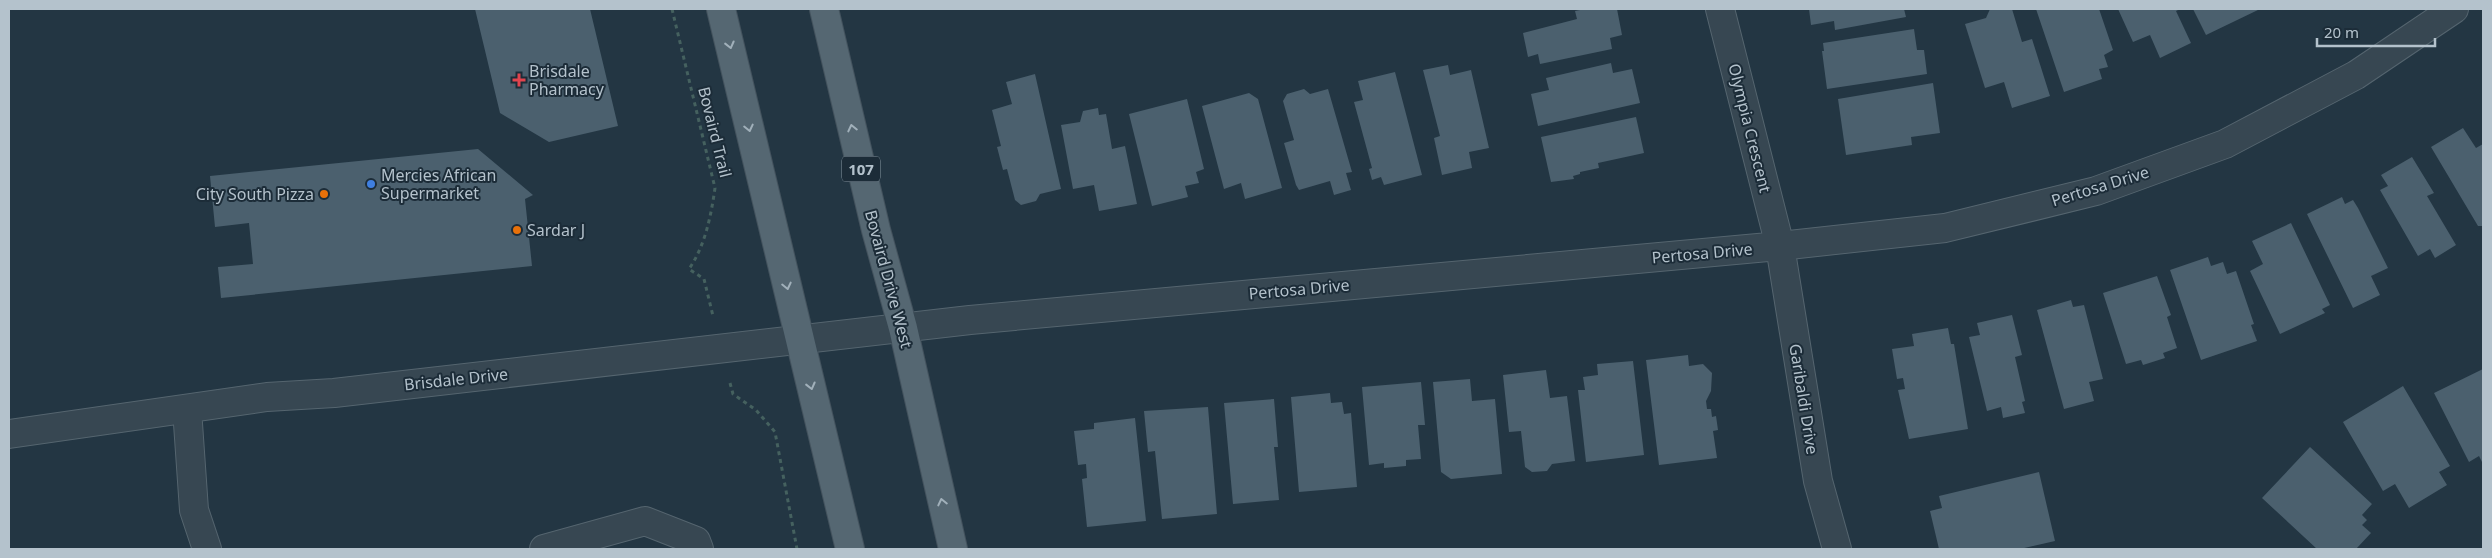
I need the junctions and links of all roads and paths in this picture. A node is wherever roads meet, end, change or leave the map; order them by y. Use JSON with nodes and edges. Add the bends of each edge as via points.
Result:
{"nodes":[{"id":1,"x":672,"y":9,"type":"edge"},
{"id":2,"x":721,"y":9,"type":"edge"},
{"id":3,"x":824,"y":9,"type":"edge"},
{"id":4,"x":1720,"y":9,"type":"edge"},
{"id":5,"x":2454,"y":9,"type":"edge"},
{"id":6,"x":1780,"y":246,"type":"junction"},
{"id":7,"x":704,"y":279,"type":"dead end"},
{"id":8,"x":903,"y":328,"type":"junction"},
{"id":9,"x":799,"y":339,"type":"junction"},
{"id":10,"x":732,"y":394,"type":"dead end"},
{"id":11,"x":187,"y":409,"type":"junction"},
{"id":12,"x":9,"y":434,"type":"edge"},
{"id":13,"x":207,"y":549,"type":"edge"},
{"id":14,"x":544,"y":549,"type":"edge"},
{"id":15,"x":699,"y":549,"type":"edge"},
{"id":16,"x":797,"y":549,"type":"edge"},
{"id":17,"x":850,"y":549,"type":"edge"},
{"id":18,"x":953,"y":549,"type":"edge"},
{"id":19,"x":1837,"y":549,"type":"edge"}],
"edges":[{"from":1,"to":7,"type":"path","name":"Bovaird Trail","via":[[716,188],[711,215],[689,269]]},
{"from":2,"to":9,"type":"main road","one_way":true},
{"from":8,"to":3,"type":"main road","name":"Bovaird Drive West","number":"107","one_way":true,"via":[[876,230]]},
{"from":4,"to":6,"type":"street","name":"Olympia Crescent"},
{"from":5,"to":6,"type":"street","name":"Pertosa Drive","via":[[2356,75],[2225,144],[2096,191],[1945,228]]},
{"from":6,"to":8,"type":"street","name":"Pertosa Drive"},
{"from":6,"to":19,"type":"street","name":"Garibaldi Drive","via":[[1818,481]]},
{"from":8,"to":9,"type":"street","name":"Brisdale Drive"},
{"from":18,"to":8,"type":"main road","name":"Bovaird Drive West","number":"107","one_way":true},
{"from":9,"to":11,"type":"street","name":"Brisdale Drive","via":[[344,392],[267,397]]},
{"from":9,"to":17,"type":"main road","one_way":true},
{"from":10,"to":16,"type":"path","via":[[756,410],[775,432]]},
{"from":11,"to":12,"type":"street","name":"Brisdale Drive"},
{"from":11,"to":13,"type":"street","via":[[194,510]]},
{"from":14,"to":15,"type":"street","via":[[645,521],[696,541]]}]}
